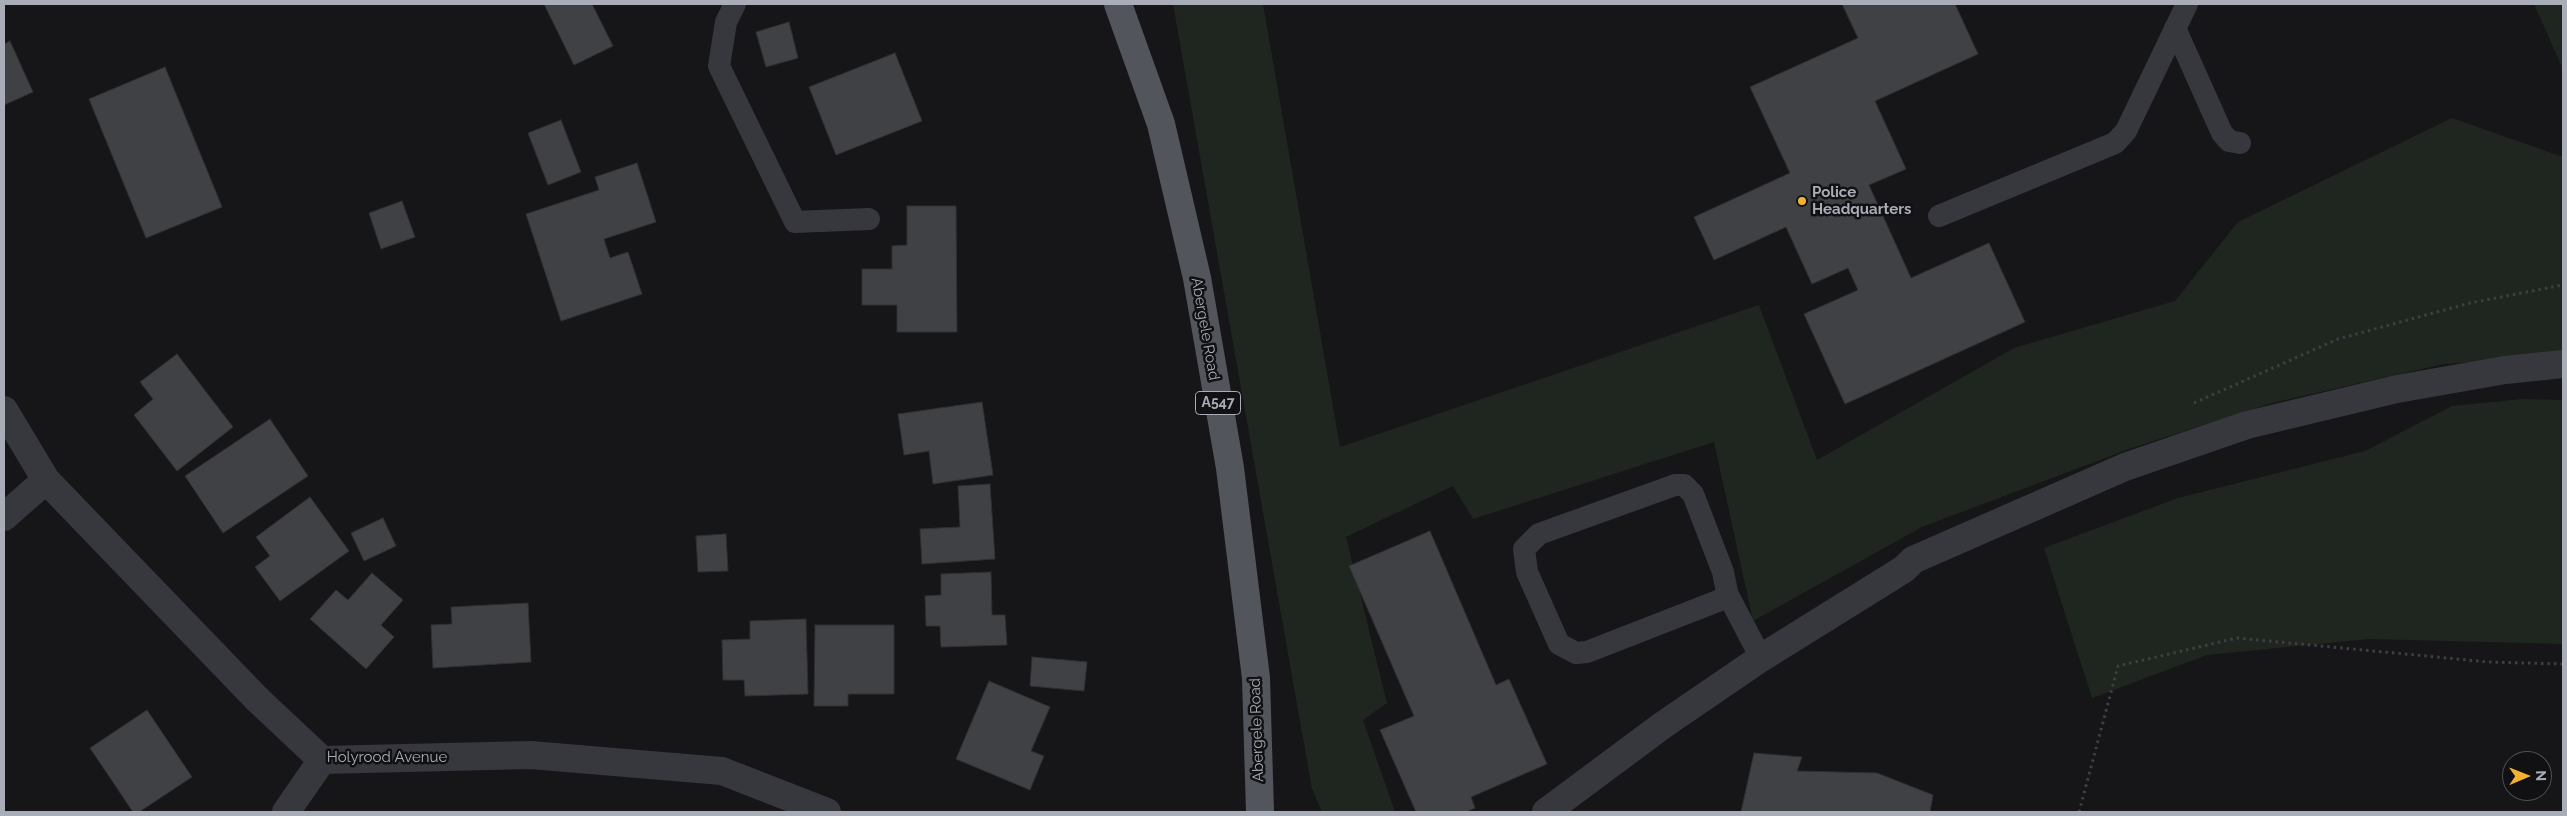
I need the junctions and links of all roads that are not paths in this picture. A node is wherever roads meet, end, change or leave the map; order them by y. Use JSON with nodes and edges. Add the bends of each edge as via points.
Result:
{"nodes":[{"id":1,"x":735,"y":4,"type":"edge"},
{"id":2,"x":1118,"y":4,"type":"edge"},
{"id":3,"x":2187,"y":4,"type":"edge"},
{"id":4,"x":2175,"y":28,"type":"junction"},
{"id":5,"x":2240,"y":143,"type":"dead end"},
{"id":6,"x":1939,"y":216,"type":"dead end"},
{"id":7,"x":869,"y":219,"type":"dead end"},
{"id":8,"x":2563,"y":364,"type":"edge"},
{"id":9,"x":4,"y":410,"type":"edge"},
{"id":10,"x":46,"y":480,"type":"junction"},
{"id":11,"x":4,"y":518,"type":"edge"},
{"id":12,"x":1728,"y":595,"type":"junction"},
{"id":13,"x":1761,"y":658,"type":"junction"},
{"id":14,"x":322,"y":760,"type":"junction"},
{"id":15,"x":286,"y":812,"type":"edge"},
{"id":16,"x":827,"y":812,"type":"edge"},
{"id":17,"x":1260,"y":812,"type":"edge"},
{"id":18,"x":1546,"y":812,"type":"edge"}],
"edges":[{"from":1,"to":7,"type":"lane","via":[[726,22],[720,66],[795,222]]},
{"from":2,"to":17,"type":"main road","name":"Abergele Road","number":"A547","via":[[1161,124],[1198,288],[1230,468],[1256,678]]},
{"from":3,"to":4,"type":"lane"},
{"from":4,"to":5,"type":"lane","via":[[2222,133],[2229,141]]},
{"from":4,"to":6,"type":"lane","via":[[2126,131],[2115,143]]},
{"from":8,"to":13,"type":"street","via":[[2505,370],[2397,389],[2247,425],[2125,467],[1912,560],[1904,569]]},
{"from":9,"to":10,"type":"street","name":"Holyrood Avenue"},
{"from":10,"to":11,"type":"street"},
{"from":10,"to":14,"type":"street","name":"Holyrood Avenue","via":[[257,699]]},
{"from":12,"to":12,"type":"lane","via":[[1587,652],[1576,652],[1559,644],[1527,572],[1524,549],[1538,534],[1675,485],[1684,486],[1693,494],[1723,572]]},
{"from":12,"to":13,"type":"lane"},
{"from":13,"to":18,"type":"street","via":[[1663,725]]},
{"from":14,"to":15,"type":"street"},
{"from":14,"to":16,"type":"street","name":"Holyrood Avenue","via":[[531,755],[722,771]]}]}
